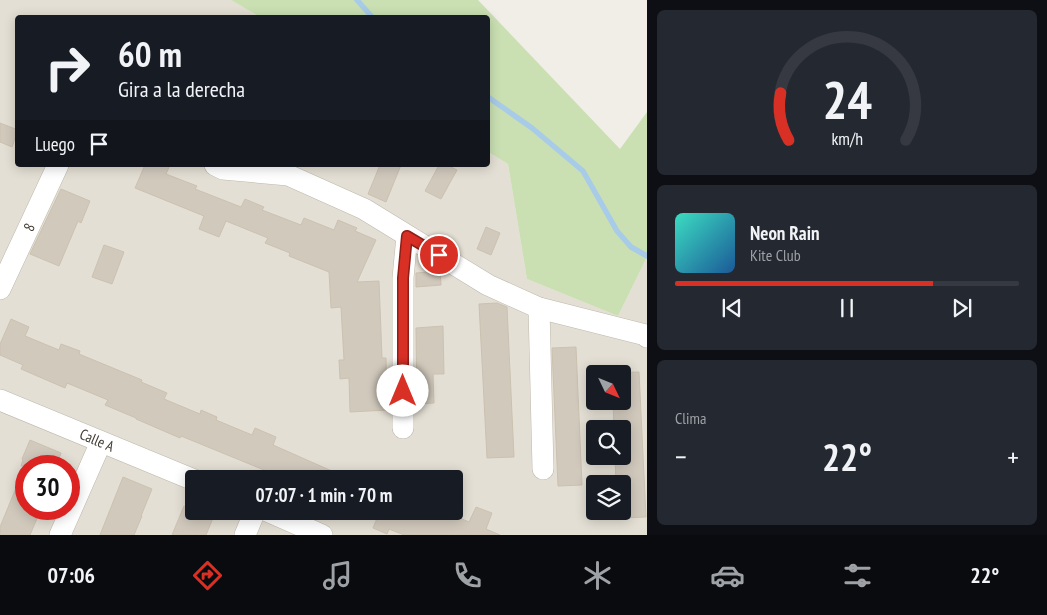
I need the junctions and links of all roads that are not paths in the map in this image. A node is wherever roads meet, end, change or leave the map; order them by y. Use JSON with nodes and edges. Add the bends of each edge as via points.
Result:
{"nodes":[{"id":1,"x":57,"y":167,"type":"edge"},
{"id":2,"x":220,"y":167,"type":"edge"},
{"id":3,"x":407,"y":236,"type":"junction"},
{"id":4,"x":0,"y":290,"type":"edge"},
{"id":5,"x":539,"y":308,"type":"junction"},
{"id":6,"x":647,"y":337,"type":"edge"},
{"id":7,"x":0,"y":400,"type":"edge"},
{"id":8,"x":403,"y":428,"type":"dead end"},
{"id":9,"x":101,"y":442,"type":"junction"},
{"id":10,"x":543,"y":469,"type":"dead end"},
{"id":11,"x":185,"y":476,"type":"edge"},
{"id":12,"x":252,"y":520,"type":"edge"},
{"id":13,"x":288,"y":520,"type":"edge"},
{"id":14,"x":60,"y":535,"type":"edge"},
{"id":15,"x":246,"y":535,"type":"edge"},
{"id":16,"x":322,"y":535,"type":"edge"}],
"edges":[{"from":1,"to":4,"type":"street","name":"8"},
{"from":2,"to":3,"type":"street","via":[[288,175],[364,209]]},
{"from":3,"to":5,"type":"street","via":[[488,285]]},
{"from":3,"to":8,"type":"street","via":[[403,278]]},
{"from":5,"to":6,"type":"street"},
{"from":5,"to":10,"type":"street"},
{"from":7,"to":9,"type":"street","name":"Calle A"},
{"from":9,"to":11,"type":"street","name":"Calle A"},
{"from":9,"to":14,"type":"street"},
{"from":12,"to":15,"type":"street"},
{"from":13,"to":16,"type":"street"}]}
